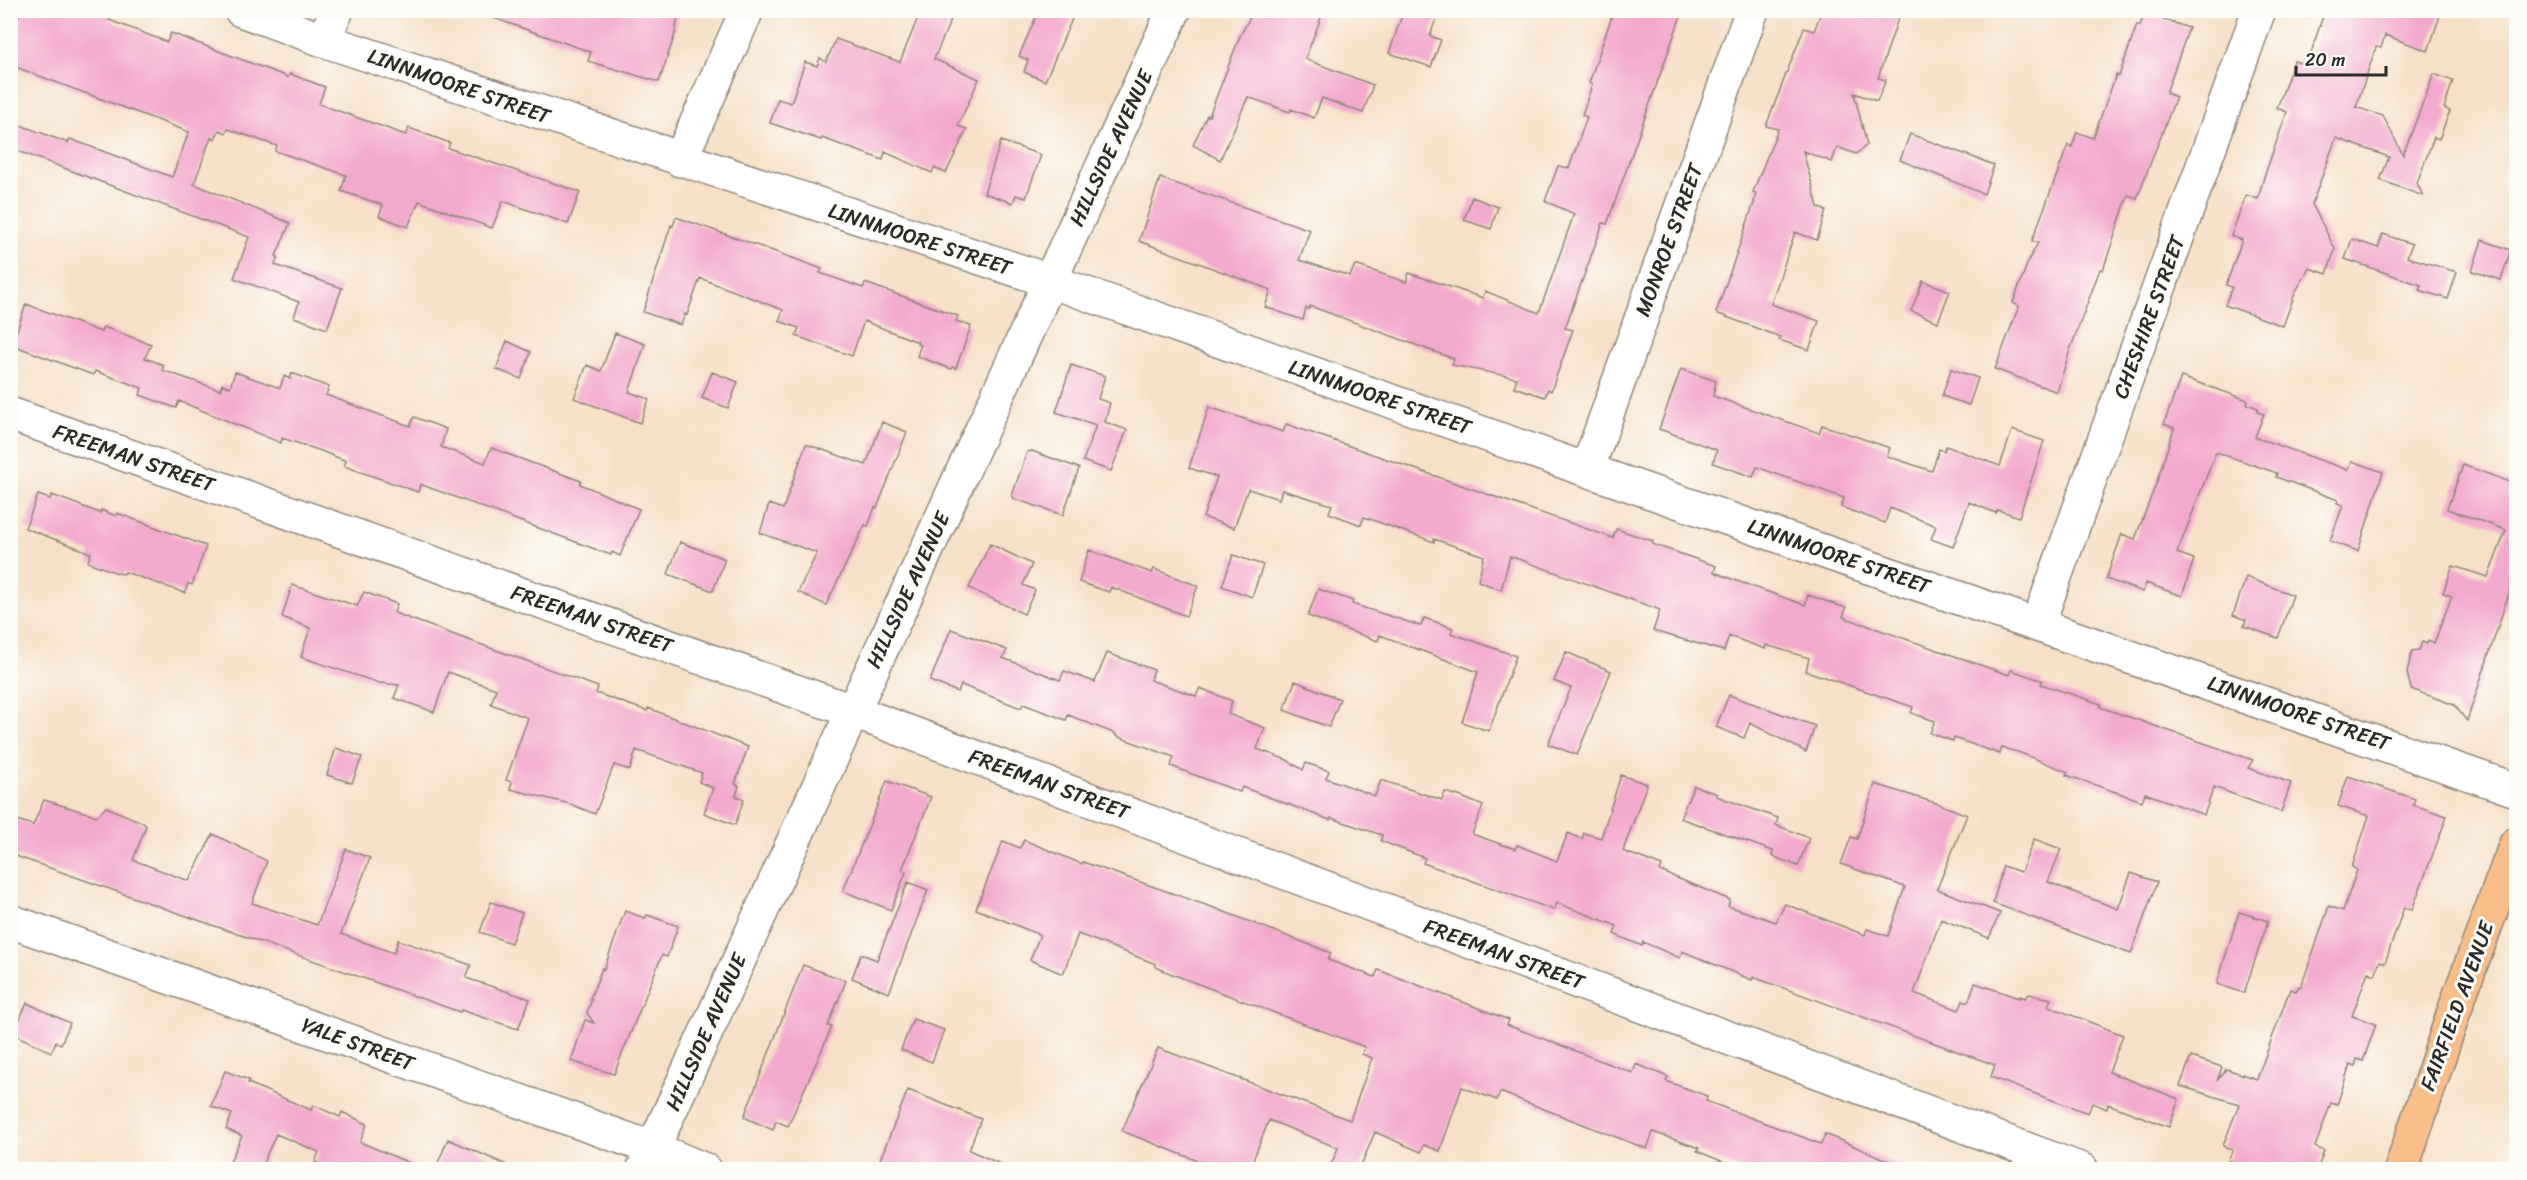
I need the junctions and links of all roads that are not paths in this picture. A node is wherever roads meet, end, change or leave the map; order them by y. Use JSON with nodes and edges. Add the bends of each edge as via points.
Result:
{"nodes":[{"id":1,"x":241,"y":10,"type":"edge"},
{"id":2,"x":337,"y":10,"type":"edge"},
{"id":3,"x":747,"y":10,"type":"edge"},
{"id":4,"x":1174,"y":10,"type":"edge"},
{"id":5,"x":1752,"y":10,"type":"edge"},
{"id":6,"x":2259,"y":10,"type":"edge"},
{"id":7,"x":323,"y":40,"type":"junction"},
{"id":8,"x":680,"y":160,"type":"junction"},
{"id":9,"x":1050,"y":281,"type":"junction"},
{"id":10,"x":10,"y":414,"type":"edge"},
{"id":11,"x":1587,"y":470,"type":"junction"},
{"id":12,"x":2038,"y":624,"type":"junction"},
{"id":13,"x":852,"y":711,"type":"junction"},
{"id":14,"x":2517,"y":790,"type":"edge"},
{"id":15,"x":2517,"y":844,"type":"edge"},
{"id":16,"x":10,"y":921,"type":"edge"},
{"id":17,"x":648,"y":1159,"type":"edge"},
{"id":18,"x":705,"y":1170,"type":"edge"},
{"id":19,"x":2082,"y":1170,"type":"edge"},
{"id":20,"x":2401,"y":1170,"type":"edge"}],
"edges":[{"from":1,"to":7,"type":"street","name":"LINNMOORE STREET"},
{"from":2,"to":7,"type":"street"},
{"from":3,"to":8,"type":"street"},
{"from":4,"to":9,"type":"street","name":"HILLSIDE AVENUE"},
{"from":5,"to":11,"type":"street","name":"MONROE STREET"},
{"from":6,"to":12,"type":"street","name":"CHESHIRE STREET"},
{"from":7,"to":8,"type":"street","name":"LINNMOORE STREET"},
{"from":8,"to":9,"type":"street","name":"LINNMOORE STREET"},
{"from":9,"to":11,"type":"street","name":"LINNMOORE STREET"},
{"from":9,"to":13,"type":"street","name":"HILLSIDE AVENUE"},
{"from":10,"to":13,"type":"street","name":"FREEMAN STREET"},
{"from":11,"to":12,"type":"street","name":"LINNMOORE STREET"},
{"from":12,"to":14,"type":"street","name":"LINNMOORE STREET"},
{"from":13,"to":17,"type":"street","name":"HILLSIDE AVENUE"},
{"from":13,"to":19,"type":"street","name":"FREEMAN STREET"},
{"from":15,"to":20,"type":"main road","name":"FAIRFIELD AVENUE","via":[[2459,997]]},
{"from":16,"to":17,"type":"street","name":"YALE STREET"},
{"from":17,"to":18,"type":"street","name":"YALE STREET"}]}
